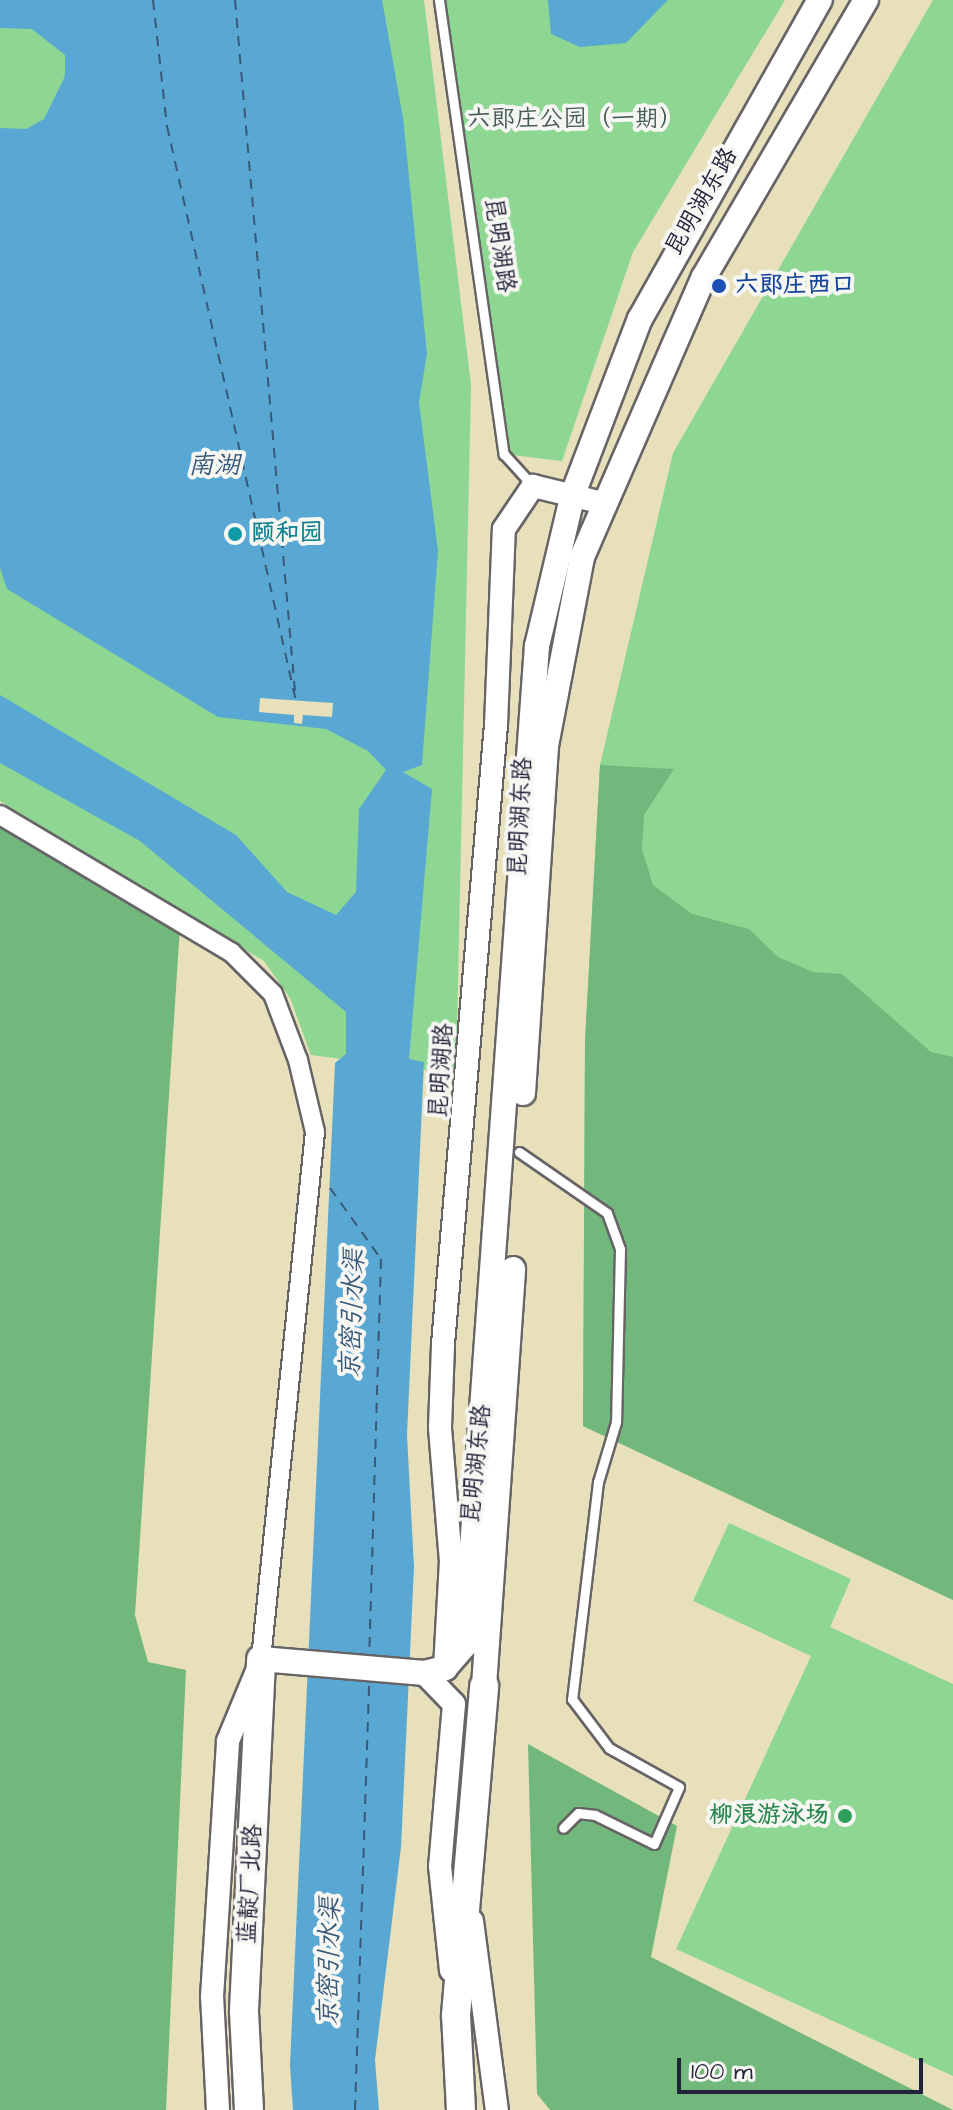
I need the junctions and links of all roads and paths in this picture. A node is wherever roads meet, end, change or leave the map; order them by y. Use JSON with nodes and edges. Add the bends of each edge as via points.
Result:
{"nodes":[{"id":1,"x":439,"y":0,"type":"edge"},
{"id":2,"x":820,"y":0,"type":"edge"},
{"id":3,"x":866,"y":0,"type":"edge"},
{"id":4,"x":533,"y":486,"type":"junction"},
{"id":5,"x":573,"y":494,"type":"junction"},
{"id":6,"x":603,"y":503,"type":"junction"},
{"id":7,"x":0,"y":815,"type":"edge"},
{"id":8,"x":519,"y":1152,"type":"junction"},
{"id":9,"x":261,"y":1659,"type":"junction"},
{"id":10,"x":435,"y":1671,"type":"junction"},
{"id":11,"x":484,"y":1686,"type":"joint"},
{"id":12,"x":563,"y":1828,"type":"dead end"},
{"id":13,"x":467,"y":1872,"type":"junction"},
{"id":14,"x":456,"y":2015,"type":"junction"},
{"id":15,"x":218,"y":2110,"type":"edge"},
{"id":16,"x":249,"y":2110,"type":"edge"},
{"id":17,"x":461,"y":2110,"type":"edge"},
{"id":18,"x":478,"y":2110,"type":"edge"},
{"id":19,"x":497,"y":2110,"type":"edge"}],
"edges":[{"from":1,"to":4,"type":"lane","name":"昆明湖路","via":[[504,454]]},
{"from":2,"to":5,"type":"main road","name":"昆明湖东路","via":[[669,257]]},
{"from":3,"to":6,"type":"main road","name":"昆明湖东路","via":[[704,277]]},
{"from":4,"to":5,"type":"street"},
{"from":4,"to":10,"type":"street","name":"昆明湖路","via":[[504,529],[496,725],[443,1344],[440,1427],[451,1562]]},
{"from":5,"to":6,"type":"street"},
{"from":5,"to":10,"type":"main road","name":"昆明湖东路","via":[[537,646],[525,741],[495,1302],[471,1509],[465,1645]]},
{"from":6,"to":8,"type":"main road","name":"昆明湖东路","via":[[560,650],[546,746]]},
{"from":7,"to":9,"type":"street","via":[[231,952],[273,994],[298,1060],[315,1132]]},
{"from":8,"to":11,"type":"main road","name":"昆明湖东路"},
{"from":8,"to":12,"type":"lane","via":[[607,1213],[620,1249],[616,1422],[598,1482],[572,1699],[609,1748],[679,1787],[654,1844],[595,1815],[578,1813]]},
{"from":9,"to":10,"type":"main road"},
{"from":9,"to":15,"type":"street","via":[[228,1741],[212,1997]]},
{"from":9,"to":16,"type":"highway","name":"蓝靛厂北路","via":[[244,2010]]},
{"from":10,"to":14,"type":"street","via":[[454,1704],[440,1866]]},
{"from":11,"to":13,"type":"highway"},
{"from":13,"to":14,"type":"highway"},
{"from":13,"to":19,"type":"street"},
{"from":14,"to":17,"type":"highway"},
{"from":14,"to":18,"type":"highway"}]}
